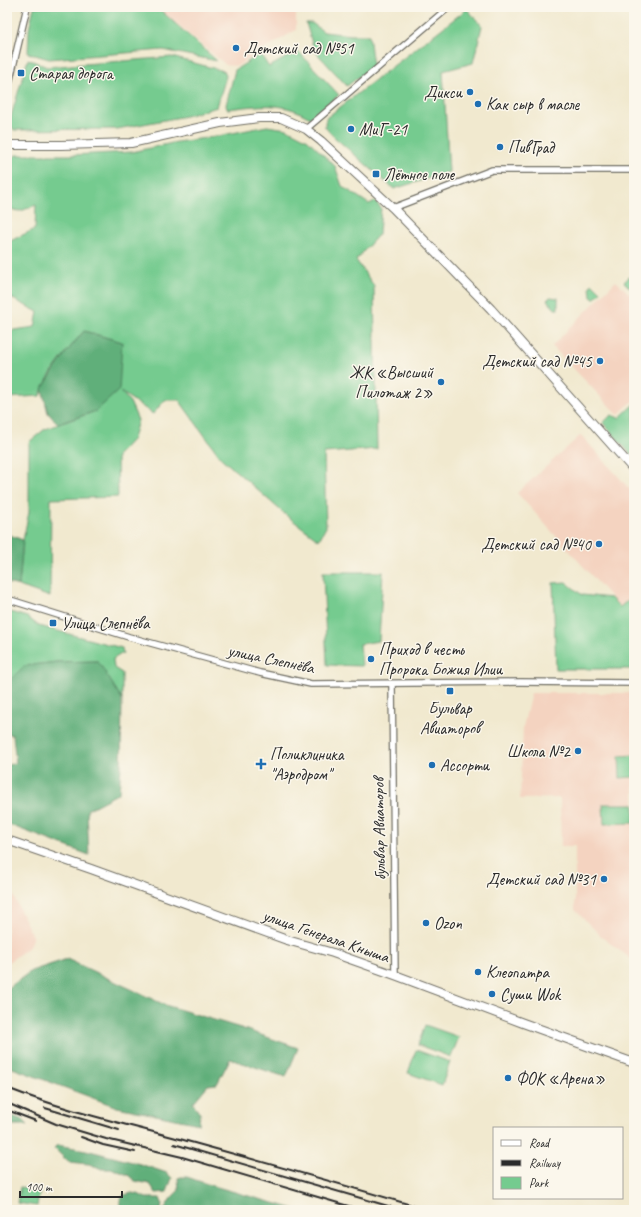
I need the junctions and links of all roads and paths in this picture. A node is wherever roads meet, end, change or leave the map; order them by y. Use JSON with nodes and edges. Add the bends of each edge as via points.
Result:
{"nodes":[{"id":1,"x":27,"y":7,"type":"edge"},
{"id":2,"x":449,"y":7,"type":"edge"},
{"id":3,"x":7,"y":92,"type":"edge"},
{"id":4,"x":306,"y":129,"type":"junction"},
{"id":5,"x":7,"y":145,"type":"edge"},
{"id":6,"x":634,"y":170,"type":"edge"},
{"id":7,"x":393,"y":208,"type":"junction"},
{"id":8,"x":634,"y":470,"type":"edge"},
{"id":9,"x":7,"y":599,"type":"edge"},
{"id":10,"x":634,"y":683,"type":"edge"},
{"id":11,"x":392,"y":684,"type":"junction"},
{"id":12,"x":7,"y":840,"type":"edge"},
{"id":13,"x":395,"y":975,"type":"junction"},
{"id":14,"x":634,"y":1063,"type":"edge"}],
"edges":[{"from":1,"to":3,"type":"street"},
{"from":2,"to":4,"type":"street"},
{"from":4,"to":5,"type":"street","via":[[281,118],[259,118],[220,123],[131,143]]},
{"from":4,"to":7,"type":"street"},
{"from":6,"to":7,"type":"street","via":[[492,170]]},
{"from":7,"to":8,"type":"street","via":[[482,300]]},
{"from":9,"to":11,"type":"street","name":"улица Слепнёва","via":[[129,637],[283,679],[310,684]]},
{"from":10,"to":11,"type":"street","name":"улица Слепнёва"},
{"from":11,"to":13,"type":"street","name":"бульвар Авиаторов"},
{"from":12,"to":13,"type":"street","name":"улица Генерала Кныша","via":[[287,940]]},
{"from":13,"to":14,"type":"street","name":"улица Генерала Кныша"}]}
